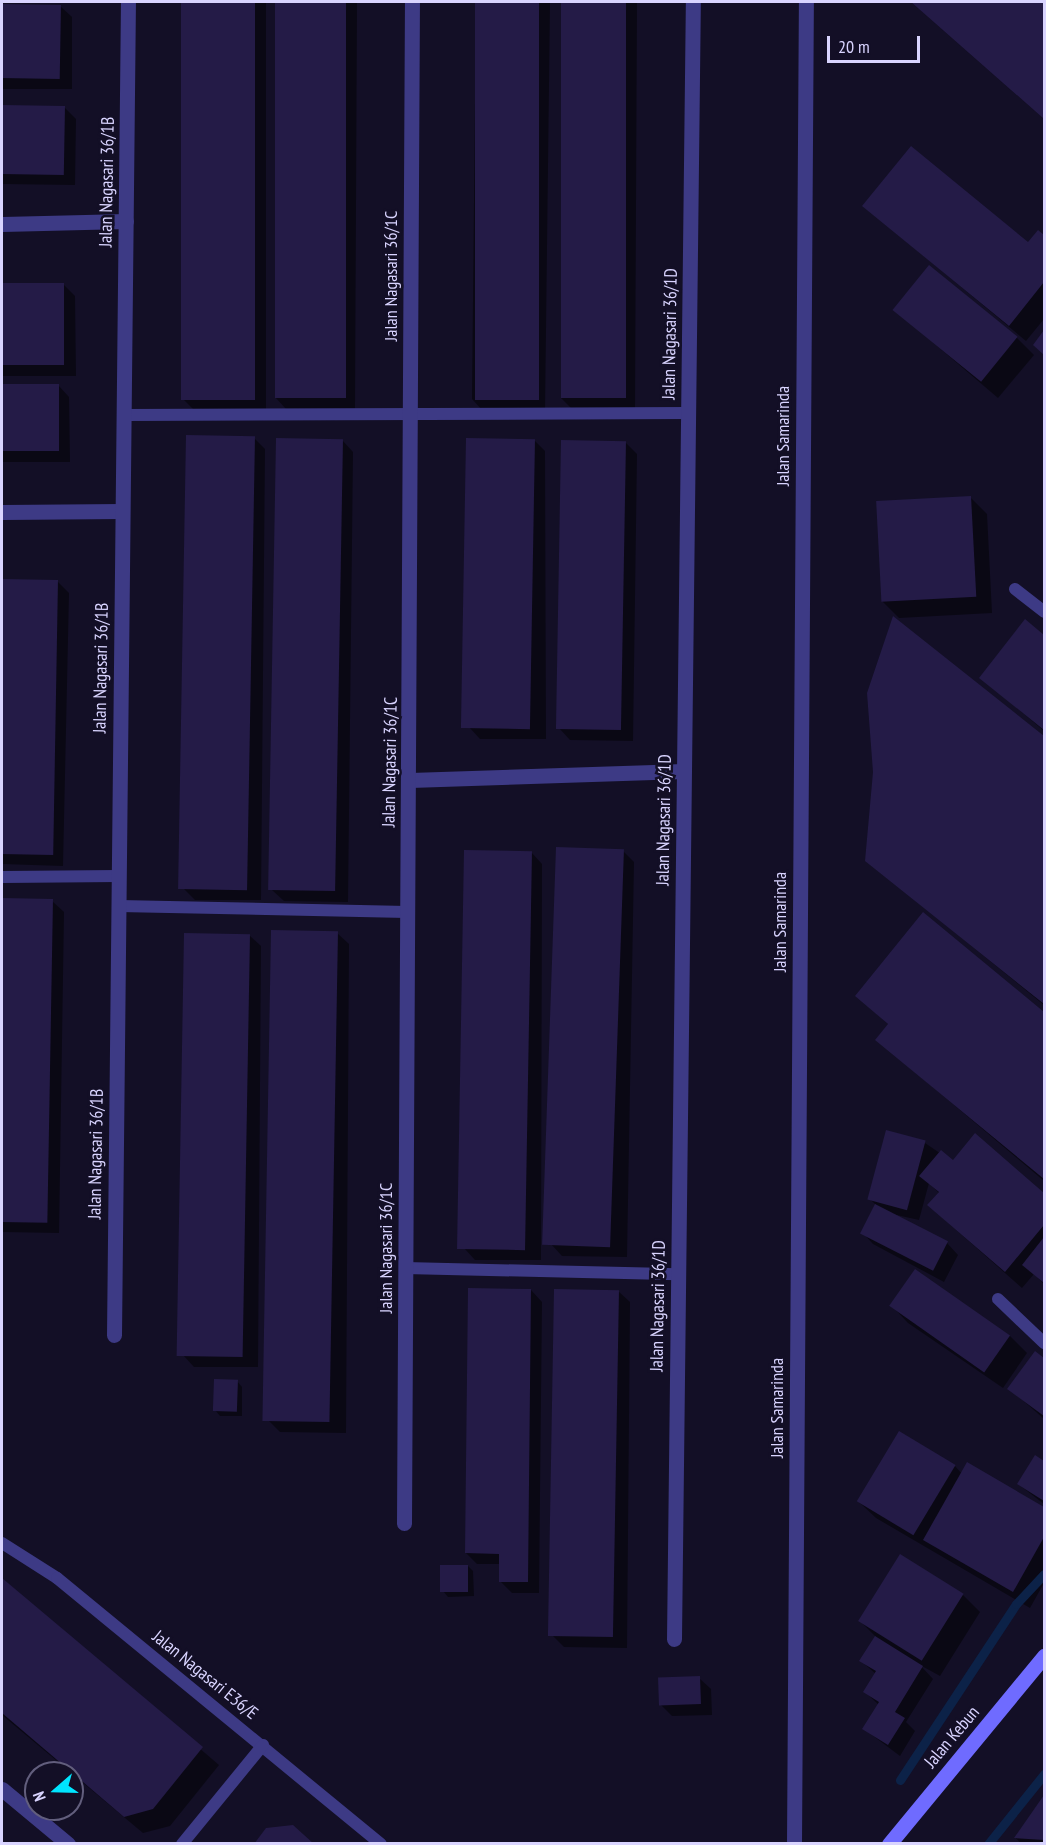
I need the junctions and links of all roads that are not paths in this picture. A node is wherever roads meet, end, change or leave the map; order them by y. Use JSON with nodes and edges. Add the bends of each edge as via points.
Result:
{"nodes":[{"id":1,"x":128,"y":2,"type":"edge"},
{"id":2,"x":412,"y":2,"type":"edge"},
{"id":3,"x":693,"y":2,"type":"edge"},
{"id":4,"x":806,"y":2,"type":"edge"},
{"id":5,"x":126,"y":221,"type":"junction"},
{"id":6,"x":2,"y":224,"type":"edge"},
{"id":7,"x":688,"y":413,"type":"junction"},
{"id":8,"x":410,"y":414,"type":"junction"},
{"id":9,"x":124,"y":415,"type":"junction"},
{"id":10,"x":2,"y":512,"type":"edge"},
{"id":11,"x":122,"y":512,"type":"junction"},
{"id":12,"x":1014,"y":589,"type":"dead end"},
{"id":13,"x":1044,"y":612,"type":"edge"},
{"id":14,"x":684,"y":771,"type":"junction"},
{"id":15,"x":410,"y":780,"type":"junction"},
{"id":16,"x":119,"y":876,"type":"junction"},
{"id":17,"x":2,"y":877,"type":"edge"},
{"id":18,"x":119,"y":906,"type":"junction"},
{"id":19,"x":407,"y":912,"type":"junction"},
{"id":20,"x":405,"y":1268,"type":"junction"},
{"id":21,"x":678,"y":1274,"type":"junction"},
{"id":22,"x":998,"y":1299,"type":"dead end"},
{"id":23,"x":114,"y":1335,"type":"dead end"},
{"id":24,"x":1044,"y":1343,"type":"edge"},
{"id":25,"x":404,"y":1523,"type":"dead end"},
{"id":26,"x":2,"y":1543,"type":"edge"},
{"id":27,"x":674,"y":1639,"type":"dead end"},
{"id":28,"x":1042,"y":1664,"type":"edge"},
{"id":29,"x":263,"y":1745,"type":"junction"},
{"id":30,"x":2,"y":1789,"type":"edge"},
{"id":31,"x":68,"y":1844,"type":"edge"},
{"id":32,"x":182,"y":1844,"type":"edge"},
{"id":33,"x":381,"y":1844,"type":"edge"},
{"id":34,"x":794,"y":1844,"type":"edge"},
{"id":35,"x":889,"y":1844,"type":"edge"}],
"edges":[{"from":1,"to":5,"type":"street","name":"Jalan Nagasari 36/1B"},
{"from":2,"to":8,"type":"street","name":"Jalan Nagasari 36/1C"},
{"from":3,"to":7,"type":"street","name":"Jalan Nagasari 36/1D"},
{"from":4,"to":34,"type":"street","name":"Jalan Samarinda"},
{"from":5,"to":6,"type":"street"},
{"from":5,"to":9,"type":"street","name":"Jalan Nagasari 36/1B"},
{"from":7,"to":8,"type":"lane"},
{"from":7,"to":14,"type":"street","name":"Jalan Nagasari 36/1D"},
{"from":8,"to":9,"type":"lane"},
{"from":8,"to":15,"type":"street","name":"Jalan Nagasari 36/1C"},
{"from":9,"to":11,"type":"street","name":"Jalan Nagasari 36/1B"},
{"from":10,"to":11,"type":"street"},
{"from":11,"to":16,"type":"street","name":"Jalan Nagasari 36/1B"},
{"from":12,"to":13,"type":"lane"},
{"from":14,"to":15,"type":"street"},
{"from":14,"to":21,"type":"street","name":"Jalan Nagasari 36/1D"},
{"from":15,"to":19,"type":"street","name":"Jalan Nagasari 36/1C"},
{"from":16,"to":17,"type":"lane"},
{"from":16,"to":18,"type":"street","name":"Jalan Nagasari 36/1B"},
{"from":18,"to":19,"type":"lane"},
{"from":18,"to":23,"type":"street","name":"Jalan Nagasari 36/1B"},
{"from":19,"to":20,"type":"street","name":"Jalan Nagasari 36/1C"},
{"from":20,"to":21,"type":"lane"},
{"from":20,"to":25,"type":"street","name":"Jalan Nagasari 36/1C"},
{"from":21,"to":27,"type":"street","name":"Jalan Nagasari 36/1D"},
{"from":22,"to":24,"type":"lane"},
{"from":26,"to":29,"type":"lane","name":"Jalan Nagasari E36/E","via":[[57,1578]]},
{"from":28,"to":35,"type":"main road","name":"Jalan Kebun"},
{"from":29,"to":32,"type":"lane"},
{"from":29,"to":33,"type":"lane","name":"Jalan Nagasari E36/E"},
{"from":30,"to":31,"type":"street"}]}
